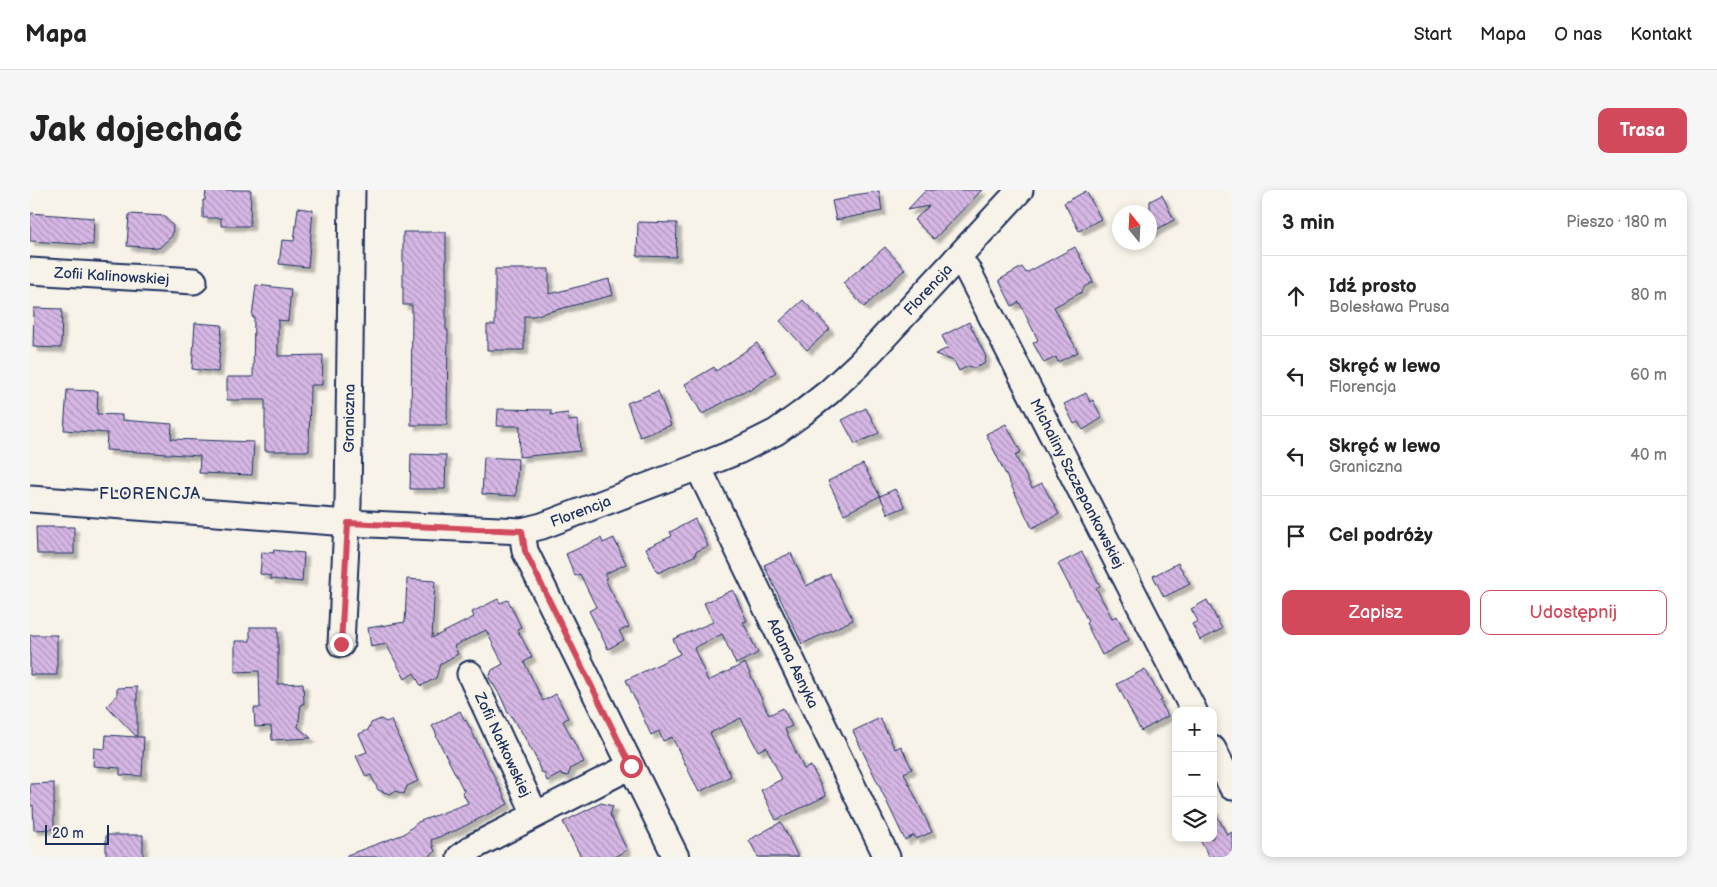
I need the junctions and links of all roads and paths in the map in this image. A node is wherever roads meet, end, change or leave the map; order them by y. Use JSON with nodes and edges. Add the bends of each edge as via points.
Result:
{"nodes":[{"id":1,"x":352,"y":190,"type":"edge"},
{"id":2,"x":1020,"y":190,"type":"edge"},
{"id":3,"x":957,"y":258,"type":"junction"},
{"id":4,"x":30,"y":271,"type":"edge"},
{"id":5,"x":194,"y":281,"type":"dead end"},
{"id":6,"x":698,"y":467,"type":"junction"},
{"id":7,"x":30,"y":499,"type":"edge"},
{"id":8,"x":348,"y":523,"type":"junction"},
{"id":9,"x":522,"y":531,"type":"junction"},
{"id":10,"x":341,"y":644,"type":"dead end"},
{"id":11,"x":470,"y":674,"type":"dead end"},
{"id":12,"x":1192,"y":707,"type":"edge"},
{"id":13,"x":1214,"y":752,"type":"edge"},
{"id":14,"x":631,"y":766,"type":"junction"},
{"id":15,"x":1232,"y":787,"type":"edge"},
{"id":16,"x":535,"y":814,"type":"junction"},
{"id":17,"x":460,"y":857,"type":"edge"},
{"id":18,"x":676,"y":857,"type":"edge"},
{"id":19,"x":887,"y":857,"type":"edge"}],
"edges":[{"from":1,"to":8,"type":"street","name":"Graniczna"},
{"from":2,"to":3,"type":"street","name":"Florencja"},
{"from":3,"to":6,"type":"street","name":"Florencja","via":[[829,392],[776,432]]},
{"from":3,"to":12,"type":"street","name":"Michaliny Szczepankowskiej","via":[[972,278]]},
{"from":4,"to":5,"type":"street","name":"Zofii Kalinowskiej"},
{"from":6,"to":9,"type":"street","name":"Florencja"},
{"from":6,"to":19,"type":"street","name":"Adama Asnyka"},
{"from":7,"to":8,"type":"street","name":"Florencja"},
{"from":8,"to":9,"type":"street","name":"Florencja"},
{"from":8,"to":10,"type":"street","name":"Graniczna"},
{"from":9,"to":14,"type":"street","via":[[525,551]]},
{"from":11,"to":16,"type":"street","name":"Zofii Nałkowskiej"},
{"from":13,"to":15,"type":"street"},
{"from":14,"to":16,"type":"street","name":"Zofii Nałkowskiej"},
{"from":14,"to":18,"type":"street"},
{"from":16,"to":17,"type":"street","name":"Zofii Nałkowskiej"}]}
